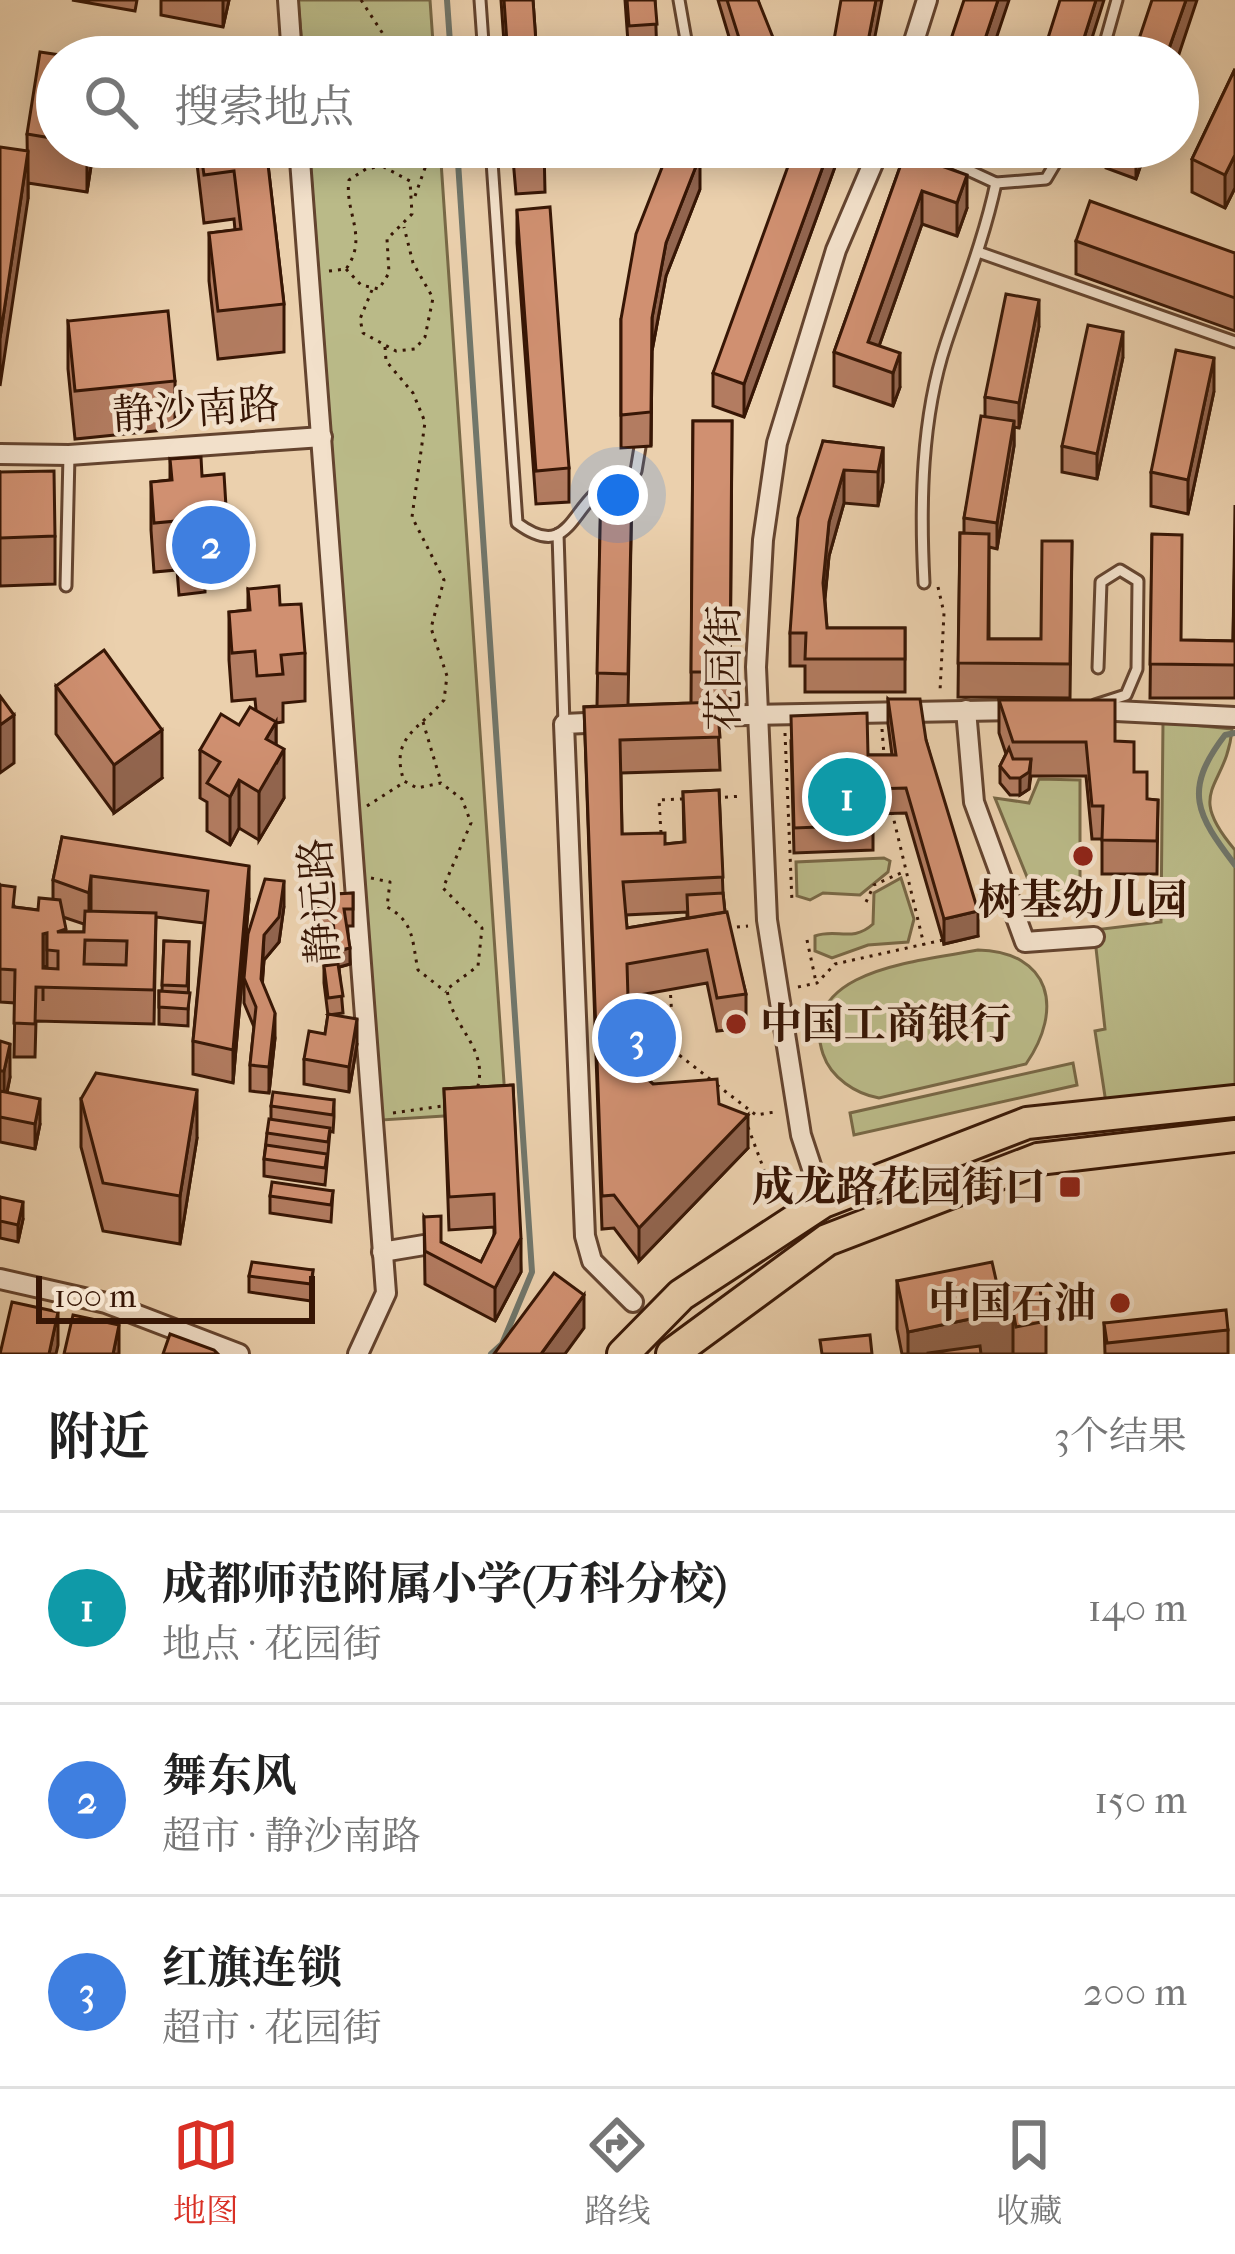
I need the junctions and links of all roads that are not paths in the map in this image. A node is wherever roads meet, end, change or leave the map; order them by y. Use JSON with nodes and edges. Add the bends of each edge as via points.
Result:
{"nodes":[{"id":1,"x":288,"y":0,"type":"edge"},
{"id":2,"x":480,"y":0,"type":"edge"},
{"id":3,"x":679,"y":0,"type":"edge"},
{"id":4,"x":927,"y":0,"type":"edge"},
{"id":5,"x":1117,"y":0,"type":"edge"},
{"id":6,"x":291,"y":36,"type":"edge"},
{"id":7,"x":483,"y":36,"type":"edge"},
{"id":8,"x":685,"y":36,"type":"edge"},
{"id":9,"x":915,"y":36,"type":"edge"},
{"id":10,"x":1107,"y":36,"type":"edge"},
{"id":11,"x":301,"y":168,"type":"edge"},
{"id":12,"x":492,"y":168,"type":"edge"},
{"id":13,"x":871,"y":168,"type":"edge"},
{"id":14,"x":964,"y":168,"type":"edge"},
{"id":15,"x":1053,"y":168,"type":"edge"},
{"id":16,"x":996,"y":183,"type":"junction"},
{"id":17,"x":981,"y":254,"type":"junction"},
{"id":18,"x":1235,"y":342,"type":"edge"},
{"id":19,"x":322,"y":437,"type":"junction"},
{"id":20,"x":640,"y":447,"type":"dead end"},
{"id":21,"x":0,"y":454,"type":"edge"},
{"id":22,"x":69,"y":455,"type":"junction"},
{"id":23,"x":559,"y":534,"type":"junction"},
{"id":24,"x":923,"y":584,"type":"dead end"},
{"id":25,"x":66,"y":586,"type":"dead end"},
{"id":26,"x":1098,"y":668,"type":"dead end"},
{"id":27,"x":966,"y":710,"type":"junction"},
{"id":28,"x":1045,"y":710,"type":"edge"},
{"id":29,"x":1069,"y":710,"type":"edge"},
{"id":30,"x":1093,"y":710,"type":"junction"},
{"id":31,"x":758,"y":713,"type":"junction"},
{"id":32,"x":682,"y":717,"type":"edge"},
{"id":33,"x":1235,"y":717,"type":"edge"},
{"id":34,"x":635,"y":720,"type":"edge"},
{"id":35,"x":564,"y":724,"type":"junction"},
{"id":36,"x":1094,"y":937,"type":"dead end"},
{"id":37,"x":1235,"y":1102,"type":"edge"},
{"id":38,"x":1235,"y":1136,"type":"edge"},
{"id":39,"x":823,"y":1202,"type":"junction"},
{"id":40,"x":424,"y":1245,"type":"edge"},
{"id":41,"x":382,"y":1252,"type":"junction"},
{"id":42,"x":0,"y":1279,"type":"edge"},
{"id":43,"x":632,"y":1302,"type":"dead end"},
{"id":44,"x":239,"y":1354,"type":"edge"},
{"id":45,"x":358,"y":1354,"type":"edge"},
{"id":46,"x":623,"y":1354,"type":"edge"},
{"id":47,"x":672,"y":1354,"type":"edge"}],
"edges":[{"from":1,"to":6,"type":"street"},
{"from":2,"to":7,"type":"lane"},
{"from":3,"to":8,"type":"lane"},
{"from":4,"to":9,"type":"street"},
{"from":5,"to":10,"type":"lane"},
{"from":11,"to":19,"type":"street","name":"静沙南路"},
{"from":12,"to":23,"type":"lane","via":[[517,524]]},
{"from":13,"to":31,"type":"street","name":"花园街","via":[[836,250],[777,443],[763,540]]},
{"from":14,"to":16,"type":"lane"},
{"from":15,"to":16,"type":"lane","via":[[1046,179]]},
{"from":16,"to":17,"type":"lane"},
{"from":17,"to":18,"type":"lane"},
{"from":17,"to":24,"type":"lane","via":[[944,347],[920,492]]},
{"from":19,"to":22,"type":"street","name":"静沙南路"},
{"from":19,"to":41,"type":"street","name":"静远路"},
{"from":20,"to":23,"type":"lane","via":[[636,471],[593,496]]},
{"from":21,"to":22,"type":"street","name":"静沙南路"},
{"from":22,"to":25,"type":"lane"},
{"from":23,"to":35,"type":"lane"},
{"from":26,"to":30,"type":"lane","via":[[1101,582],[1120,570],[1138,581],[1137,669],[1126,695],[1096,702]]},
{"from":27,"to":28,"type":"street"},
{"from":27,"to":31,"type":"street","via":[[882,721]]},
{"from":27,"to":36,"type":"street","via":[[974,802],[1024,942]]},
{"from":29,"to":30,"type":"street"},
{"from":30,"to":33,"type":"street"},
{"from":31,"to":32,"type":"street"},
{"from":31,"to":39,"type":"street","name":"花园街","via":[[768,925],[797,1109]]},
{"from":34,"to":35,"type":"street"},
{"from":35,"to":43,"type":"street","via":[[585,1236],[592,1261]]},
{"from":37,"to":39,"type":"main road","via":[[1027,1123]]},
{"from":38,"to":47,"type":"main road","via":[[1038,1160],[827,1240]]},
{"from":39,"to":46,"type":"main road","via":[[681,1295]]},
{"from":40,"to":41,"type":"street"},
{"from":41,"to":45,"type":"street","name":"静远路","via":[[386,1293]]},
{"from":42,"to":44,"type":"street","via":[[106,1303]]}]}
